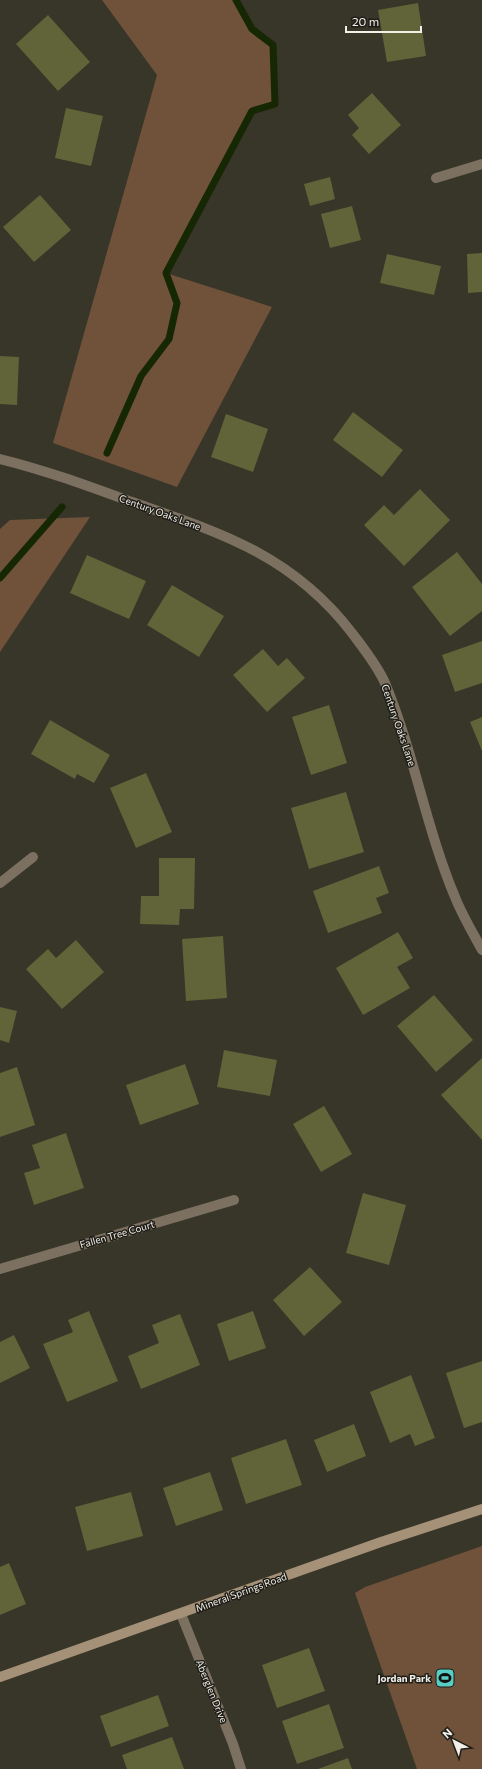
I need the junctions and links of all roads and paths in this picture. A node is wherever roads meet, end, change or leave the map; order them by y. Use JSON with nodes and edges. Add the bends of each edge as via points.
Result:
{"nodes":[{"id":1,"x":482,"y":164,"type":"edge"},
{"id":2,"x":436,"y":178,"type":"dead end"},
{"id":3,"x":0,"y":459,"type":"edge"},
{"id":4,"x":33,"y":857,"type":"dead end"},
{"id":5,"x":0,"y":883,"type":"edge"},
{"id":6,"x":482,"y":950,"type":"edge"},
{"id":7,"x":234,"y":1200,"type":"dead end"},
{"id":8,"x":0,"y":1269,"type":"edge"},
{"id":9,"x":482,"y":1509,"type":"edge"},
{"id":10,"x":181,"y":1614,"type":"junction"},
{"id":11,"x":0,"y":1677,"type":"edge"},
{"id":12,"x":241,"y":1769,"type":"edge"}],
"edges":[{"from":1,"to":2,"type":"street"},
{"from":3,"to":6,"type":"street","name":"Century Oaks Lane","via":[[38,468],[246,545],[281,565],[305,583],[340,618],[385,682],[455,898]]},
{"from":4,"to":5,"type":"street"},
{"from":7,"to":8,"type":"street","name":"Fallen Tree Court"},
{"from":9,"to":10,"type":"street","name":"Mineral Springs Road"},
{"from":10,"to":11,"type":"street","name":"Mineral Springs Road"},
{"from":10,"to":12,"type":"street","name":"Aberglen Drive"}]}
